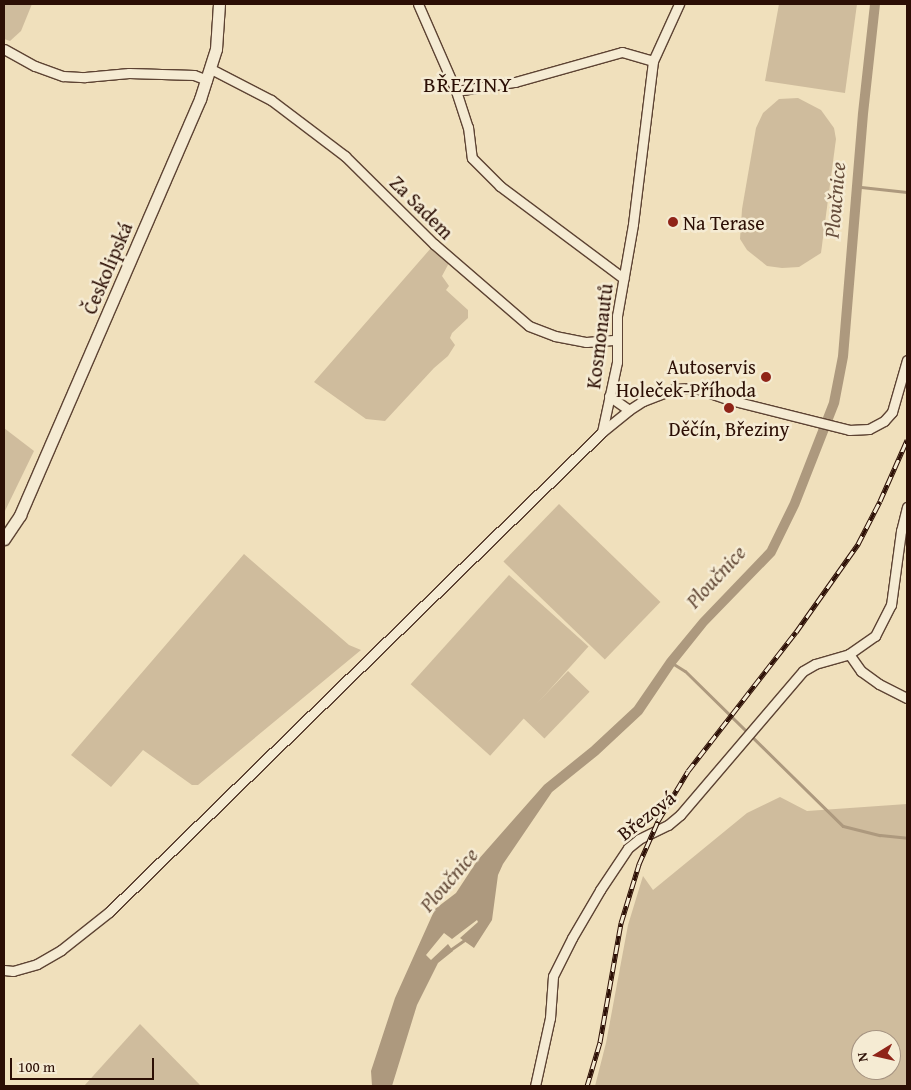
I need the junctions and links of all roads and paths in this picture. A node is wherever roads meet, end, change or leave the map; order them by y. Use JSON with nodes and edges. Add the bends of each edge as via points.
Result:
{"nodes":[{"id":1,"x":218,"y":4,"type":"edge"},
{"id":2,"x":418,"y":4,"type":"edge"},
{"id":3,"x":679,"y":4,"type":"edge"},
{"id":4,"x":4,"y":49,"type":"edge"},
{"id":5,"x":653,"y":61,"type":"junction"},
{"id":6,"x":209,"y":75,"type":"junction"},
{"id":7,"x":456,"y":91,"type":"junction"},
{"id":8,"x":623,"y":278,"type":"junction"},
{"id":9,"x":617,"y":340,"type":"junction"},
{"id":10,"x":907,"y":360,"type":"edge"},
{"id":11,"x":610,"y":396,"type":"junction"},
{"id":12,"x":629,"y":410,"type":"junction"},
{"id":13,"x":602,"y":432,"type":"junction"},
{"id":14,"x":907,"y":507,"type":"edge"},
{"id":15,"x":4,"y":539,"type":"edge"},
{"id":16,"x":849,"y":654,"type":"junction"},
{"id":17,"x":907,"y":698,"type":"edge"},
{"id":18,"x":4,"y":970,"type":"edge"},
{"id":19,"x":535,"y":1086,"type":"edge"}],
"edges":[{"from":1,"to":6,"type":"main road","name":"Českolipská","via":[[216,49]]},
{"from":2,"to":7,"type":"street"},
{"from":3,"to":5,"type":"street","name":"Kosmonautů"},
{"from":4,"to":6,"type":"street","name":"Za Sadem","via":[[35,66],[63,76],[86,78],[129,73]]},
{"from":5,"to":7,"type":"street","via":[[622,52],[514,82]]},
{"from":5,"to":8,"type":"street","name":"Kosmonautů","via":[[633,224]]},
{"from":6,"to":9,"type":"street","name":"Za Sadem","via":[[271,100],[344,156],[434,244],[529,326],[555,336],[586,342]]},
{"from":6,"to":15,"type":"main road","name":"Českolipská","via":[[20,515]]},
{"from":7,"to":8,"type":"street","via":[[468,127],[472,158],[500,186]]},
{"from":8,"to":9,"type":"street","name":"Kosmonautů"},
{"from":9,"to":11,"type":"street","name":"Kosmonautů","via":[[617,362]]},
{"from":10,"to":12,"type":"street","via":[[892,412],[869,429],[849,430],[695,388],[675,390],[643,401]]},
{"from":11,"to":12,"type":"street"},
{"from":11,"to":13,"type":"street","name":"Kosmonautů"},
{"from":12,"to":13,"type":"street"},
{"from":13,"to":18,"type":"street","via":[[109,912],[62,950],[37,964],[14,971]]},
{"from":14,"to":16,"type":"street","name":"Březová","via":[[888,613],[875,636]]},
{"from":16,"to":17,"type":"street","via":[[866,675]]},
{"from":16,"to":19,"type":"street","name":"Březová","via":[[815,664],[803,672],[680,815],[628,848],[572,938],[553,976],[550,1018]]}]}
